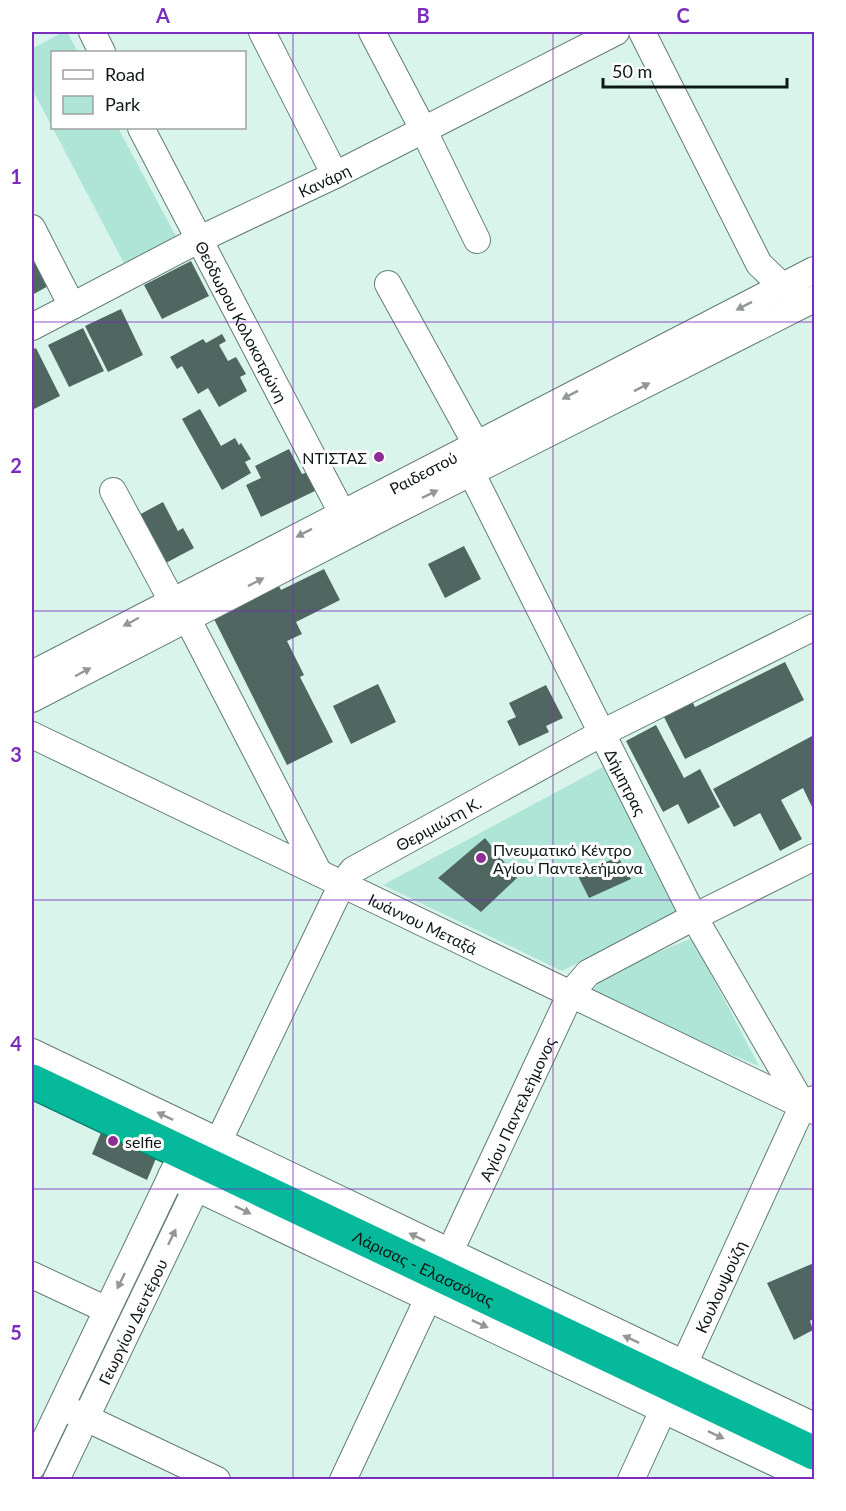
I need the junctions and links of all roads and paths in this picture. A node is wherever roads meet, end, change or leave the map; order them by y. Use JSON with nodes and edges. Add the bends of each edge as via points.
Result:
{"nodes":[{"id":1,"x":92,"y":32,"type":"edge"},
{"id":2,"x":262,"y":32,"type":"edge"},
{"id":3,"x":372,"y":32,"type":"edge"},
{"id":4,"x":616,"y":32,"type":"edge"},
{"id":5,"x":642,"y":32,"type":"edge"},
{"id":6,"x":102,"y":51,"type":"edge"},
{"id":7,"x":142,"y":129,"type":"edge"},
{"id":8,"x":424,"y":131,"type":"junction"},
{"id":9,"x":334,"y":175,"type":"junction"},
{"id":10,"x":32,"y":228,"type":"edge"},
{"id":11,"x":198,"y":240,"type":"junction"},
{"id":12,"x":477,"y":240,"type":"dead end"},
{"id":13,"x":814,"y":270,"type":"edge"},
{"id":14,"x":388,"y":284,"type":"dead end"},
{"id":15,"x":782,"y":286,"type":"junction"},
{"id":16,"x":813,"y":303,"type":"edge"},
{"id":17,"x":72,"y":306,"type":"junction"},
{"id":18,"x":32,"y":327,"type":"edge"},
{"id":19,"x":470,"y":456,"type":"junction"},
{"id":20,"x":113,"y":491,"type":"dead end"},
{"id":21,"x":342,"y":513,"type":"junction"},
{"id":22,"x":179,"y":609,"type":"junction"},
{"id":23,"x":814,"y":627,"type":"edge"},
{"id":24,"x":32,"y":674,"type":"edge"},
{"id":25,"x":32,"y":699,"type":"edge"},
{"id":26,"x":602,"y":733,"type":"junction"},
{"id":27,"x":32,"y":735,"type":"edge"},
{"id":28,"x":814,"y":857,"type":"edge"},
{"id":29,"x":319,"y":873,"type":"junction"},
{"id":30,"x":342,"y":884,"type":"junction"},
{"id":31,"x":694,"y":917,"type":"junction"},
{"id":32,"x":570,"y":993,"type":"junction"},
{"id":33,"x":32,"y":1052,"type":"edge"},
{"id":34,"x":32,"y":1081,"type":"edge"},
{"id":35,"x":811,"y":1105,"type":"edge"},
{"id":36,"x":195,"y":1159,"type":"junction"},
{"id":37,"x":32,"y":1275,"type":"edge"},
{"id":38,"x":438,"y":1275,"type":"junction"},
{"id":39,"x":107,"y":1310,"type":"junction"},
{"id":40,"x":673,"y":1387,"type":"junction"},
{"id":41,"x":61,"y":1406,"type":"junction"},
{"id":42,"x":86,"y":1418,"type":"junction"},
{"id":43,"x":814,"y":1425,"type":"edge"},
{"id":44,"x":759,"y":1441,"type":"junction"},
{"id":45,"x":35,"y":1451,"type":"edge"},
{"id":46,"x":814,"y":1453,"type":"edge"},
{"id":47,"x":56,"y":1479,"type":"edge"},
{"id":48,"x":217,"y":1479,"type":"edge"},
{"id":49,"x":343,"y":1479,"type":"edge"},
{"id":50,"x":631,"y":1479,"type":"edge"},
{"id":51,"x":811,"y":1479,"type":"edge"}],
"edges":[{"from":1,"to":6,"type":"street"},
{"from":2,"to":9,"type":"street"},
{"from":3,"to":8,"type":"street"},
{"from":4,"to":8,"type":"street","name":"Κανάρη"},
{"from":5,"to":15,"type":"street","via":[[759,264]]},
{"from":7,"to":11,"type":"street","name":"Θεόδωρου Κολοκοτρώνη"},
{"from":8,"to":9,"type":"street","name":"Κανάρη"},
{"from":8,"to":12,"type":"street"},
{"from":9,"to":11,"type":"street","name":"Κανάρη"},
{"from":10,"to":17,"type":"street"},
{"from":11,"to":17,"type":"street","name":"Κανάρη"},
{"from":11,"to":21,"type":"street","name":"Θεόδωρου Κολοκοτρώνη"},
{"from":13,"to":15,"type":"street","name":"Ραιδεστού"},
{"from":14,"to":19,"type":"street","name":"Δήμητρας"},
{"from":15,"to":16,"type":"street"},
{"from":15,"to":19,"type":"street","name":"Ραιδεστού","one_way":true},
{"from":19,"to":16,"type":"street","name":"Ραιδεστού","one_way":true},
{"from":17,"to":18,"type":"street","name":"Κανάρη"},
{"from":19,"to":21,"type":"street","name":"Ραιδεστού"},
{"from":22,"to":19,"type":"street","name":"Ραιδεστού","one_way":true},
{"from":19,"to":26,"type":"street","name":"Δήμητρας"},
{"from":20,"to":22,"type":"street"},
{"from":21,"to":22,"type":"street","name":"Ραιδεστού","one_way":true},
{"from":22,"to":24,"type":"street","name":"Ραιδεστού","one_way":true},
{"from":25,"to":22,"type":"street","name":"Ραιδεστού","one_way":true},
{"from":22,"to":29,"type":"street"},
{"from":23,"to":26,"type":"street","name":"Θεριμιώτη Κ."},
{"from":26,"to":30,"type":"street","name":"Θεριμιώτη Κ.","via":[[353,870]]},
{"from":26,"to":31,"type":"street","name":"Δήμητρας"},
{"from":27,"to":29,"type":"street","name":"Ιωάννου Μεταξά"},
{"from":28,"to":31,"type":"street","name":"Αγίου Παντελεήμονος"},
{"from":29,"to":30,"type":"street","name":"Ιωάννου Μεταξά"},
{"from":30,"to":32,"type":"street","name":"Ιωάννου Μεταξά"},
{"from":30,"to":36,"type":"street","name":"Θεριμιώτη Κ."},
{"from":31,"to":32,"type":"street","name":"Αγίου Παντελεήμονος","via":[[588,973]]},
{"from":31,"to":35,"type":"street","name":"Δήμητρας"},
{"from":32,"to":35,"type":"street","name":"Ιωάννου Μεταξά"},
{"from":32,"to":38,"type":"street","name":"Αγίου Παντελεήμονος"},
{"from":36,"to":33,"type":"street","one_way":true},
{"from":34,"to":36,"type":"highway","name":"Λάρισας - Ελασσόνας"},
{"from":35,"to":40,"type":"street","name":"Κουλουψούζη"},
{"from":36,"to":38,"type":"highway","name":"Λάρισας - Ελασσόνας"},
{"from":36,"to":39,"type":"street","name":"Γεωργίου Δευτέρου","one_way":true},
{"from":42,"to":36,"type":"street","name":"Γεωργίου Δευτέρου","one_way":true},
{"from":37,"to":39,"type":"street"},
{"from":38,"to":40,"type":"highway","name":"Λάρισας - Ελασσόνας"},
{"from":38,"to":49,"type":"street","name":"Αγίου Παντελεήμονος"},
{"from":39,"to":41,"type":"street","name":"Γεωργίου Δευτέρου"},
{"from":40,"to":43,"type":"street"},
{"from":40,"to":44,"type":"highway","name":"Λάρισας - Ελασσόνας"},
{"from":40,"to":50,"type":"street","name":"Κουλουψούζη"},
{"from":41,"to":42,"type":"street"},
{"from":41,"to":45,"type":"street","name":"Γεωργίου Δευτέρου"},
{"from":42,"to":47,"type":"street","name":"Γεωργίου Δευτέρου"},
{"from":42,"to":48,"type":"street"},
{"from":44,"to":46,"type":"highway","name":"Λάρισας - Ελασσόνας"},
{"from":44,"to":51,"type":"street"}]}
